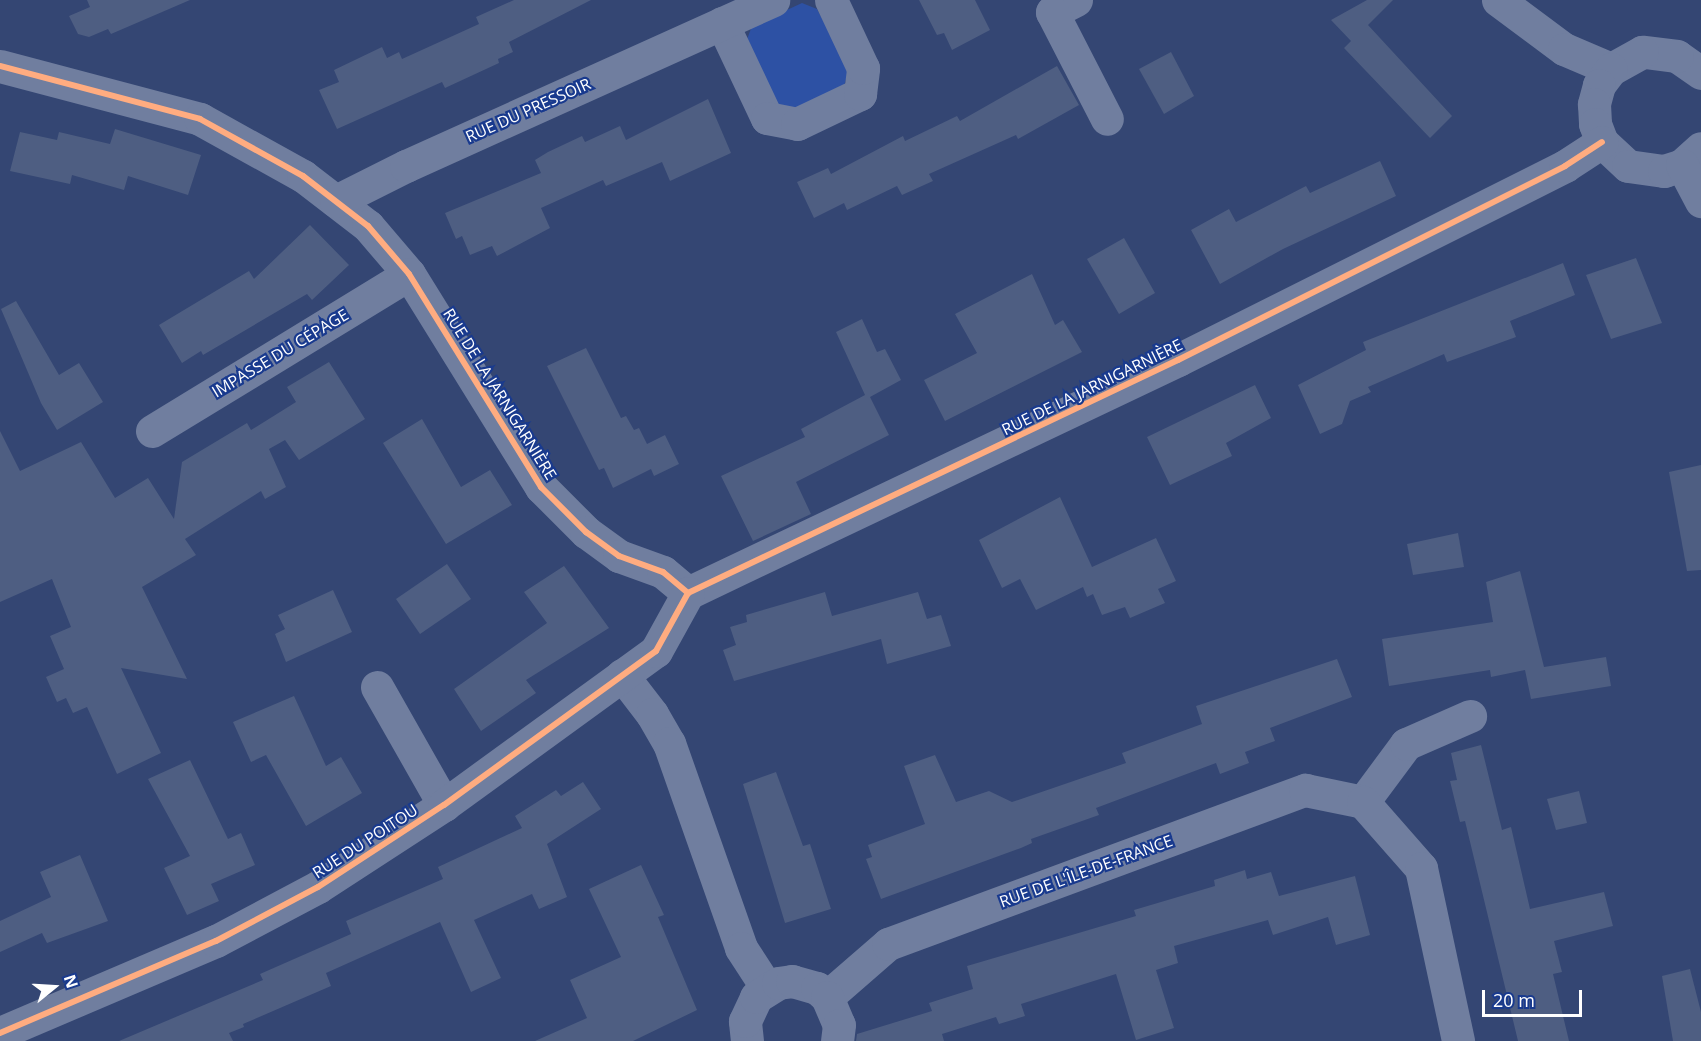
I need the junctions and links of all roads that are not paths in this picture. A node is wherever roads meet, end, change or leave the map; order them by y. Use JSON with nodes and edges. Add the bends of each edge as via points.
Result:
{"nodes":[{"id":1,"x":773,"y":0,"type":"edge"},
{"id":2,"x":831,"y":0,"type":"edge"},
{"id":3,"x":1076,"y":0,"type":"edge"},
{"id":4,"x":1498,"y":0,"type":"edge"},
{"id":5,"x":722,"y":22,"type":"junction"},
{"id":6,"x":0,"y":66,"type":"edge"},
{"id":7,"x":1698,"y":66,"type":"edge"},
{"id":8,"x":1611,"y":69,"type":"junction"},
{"id":9,"x":1107,"y":118,"type":"dead end"},
{"id":10,"x":1602,"y":142,"type":"junction"},
{"id":11,"x":1691,"y":157,"type":"edge"},
{"id":12,"x":336,"y":201,"type":"junction"},
{"id":13,"x":1701,"y":201,"type":"edge"},
{"id":14,"x":409,"y":274,"type":"junction"},
{"id":15,"x":152,"y":431,"type":"dead end"},
{"id":16,"x":688,"y":593,"type":"junction"},
{"id":17,"x":622,"y":675,"type":"junction"},
{"id":18,"x":377,"y":687,"type":"dead end"},
{"id":19,"x":1470,"y":716,"type":"dead end"},
{"id":20,"x":1363,"y":802,"type":"junction"},
{"id":21,"x":444,"y":806,"type":"junction"},
{"id":22,"x":767,"y":988,"type":"junction"},
{"id":23,"x":827,"y":997,"type":"junction"},
{"id":24,"x":0,"y":1033,"type":"edge"},
{"id":25,"x":747,"y":1041,"type":"edge"},
{"id":26,"x":837,"y":1041,"type":"edge"},
{"id":27,"x":1458,"y":1041,"type":"edge"}],
"edges":[{"from":1,"to":5,"type":"street","name":"RUE DU PRESSOIR"},
{"from":2,"to":5,"type":"street","via":[[863,68],[860,94],[797,124],[767,118]]},
{"from":3,"to":9,"type":"street","via":[[1052,12]]},
{"from":4,"to":8,"type":"street","via":[[1564,49]]},
{"from":5,"to":12,"type":"street","name":"RUE DU PRESSOIR"},
{"from":6,"to":12,"type":"street","name":"RUE DE LA JARNIGARNIÈRE","via":[[200,119],[258,148]]},
{"from":7,"to":8,"type":"street","via":[[1659,51],[1625,58]]},
{"from":8,"to":10,"type":"street","via":[[1599,85],[1594,104],[1595,124]]},
{"from":10,"to":11,"type":"street","via":[[1613,156],[1646,172]]},
{"from":10,"to":16,"type":"street","name":"RUE DE LA JARNIGARNIÈRE","via":[[1565,165],[1178,360]]},
{"from":11,"to":13,"type":"street"},
{"from":12,"to":14,"type":"street","name":"RUE DE LA JARNIGARNIÈRE","via":[[368,226]]},
{"from":14,"to":15,"type":"street","name":"IMPASSE DU CÉPAGE"},
{"from":14,"to":16,"type":"street","name":"RUE DE LA JARNIGARNIÈRE","via":[[541,488],[586,532],[619,556],[663,572]]},
{"from":16,"to":17,"type":"street","name":"RUE DU POITOU","via":[[656,651]]},
{"from":17,"to":21,"type":"street","name":"RUE DU POITOU"},
{"from":17,"to":22,"type":"street","via":[[669,743],[741,948]]},
{"from":18,"to":21,"type":"street"},
{"from":19,"to":20,"type":"street","via":[[1406,744]]},
{"from":20,"to":23,"type":"street","name":"RUE DE L'ÎLE-DE-FRANCE","via":[[1305,790],[888,944]]},
{"from":20,"to":27,"type":"street","via":[[1421,868]]},
{"from":21,"to":24,"type":"street","name":"RUE DU POITOU","via":[[281,908],[216,941]]},
{"from":22,"to":23,"type":"street","via":[[792,981],[817,988]]},
{"from":22,"to":25,"type":"street","via":[[749,1008],[745,1021]]},
{"from":23,"to":26,"type":"street","via":[[839,1024]]}]}
